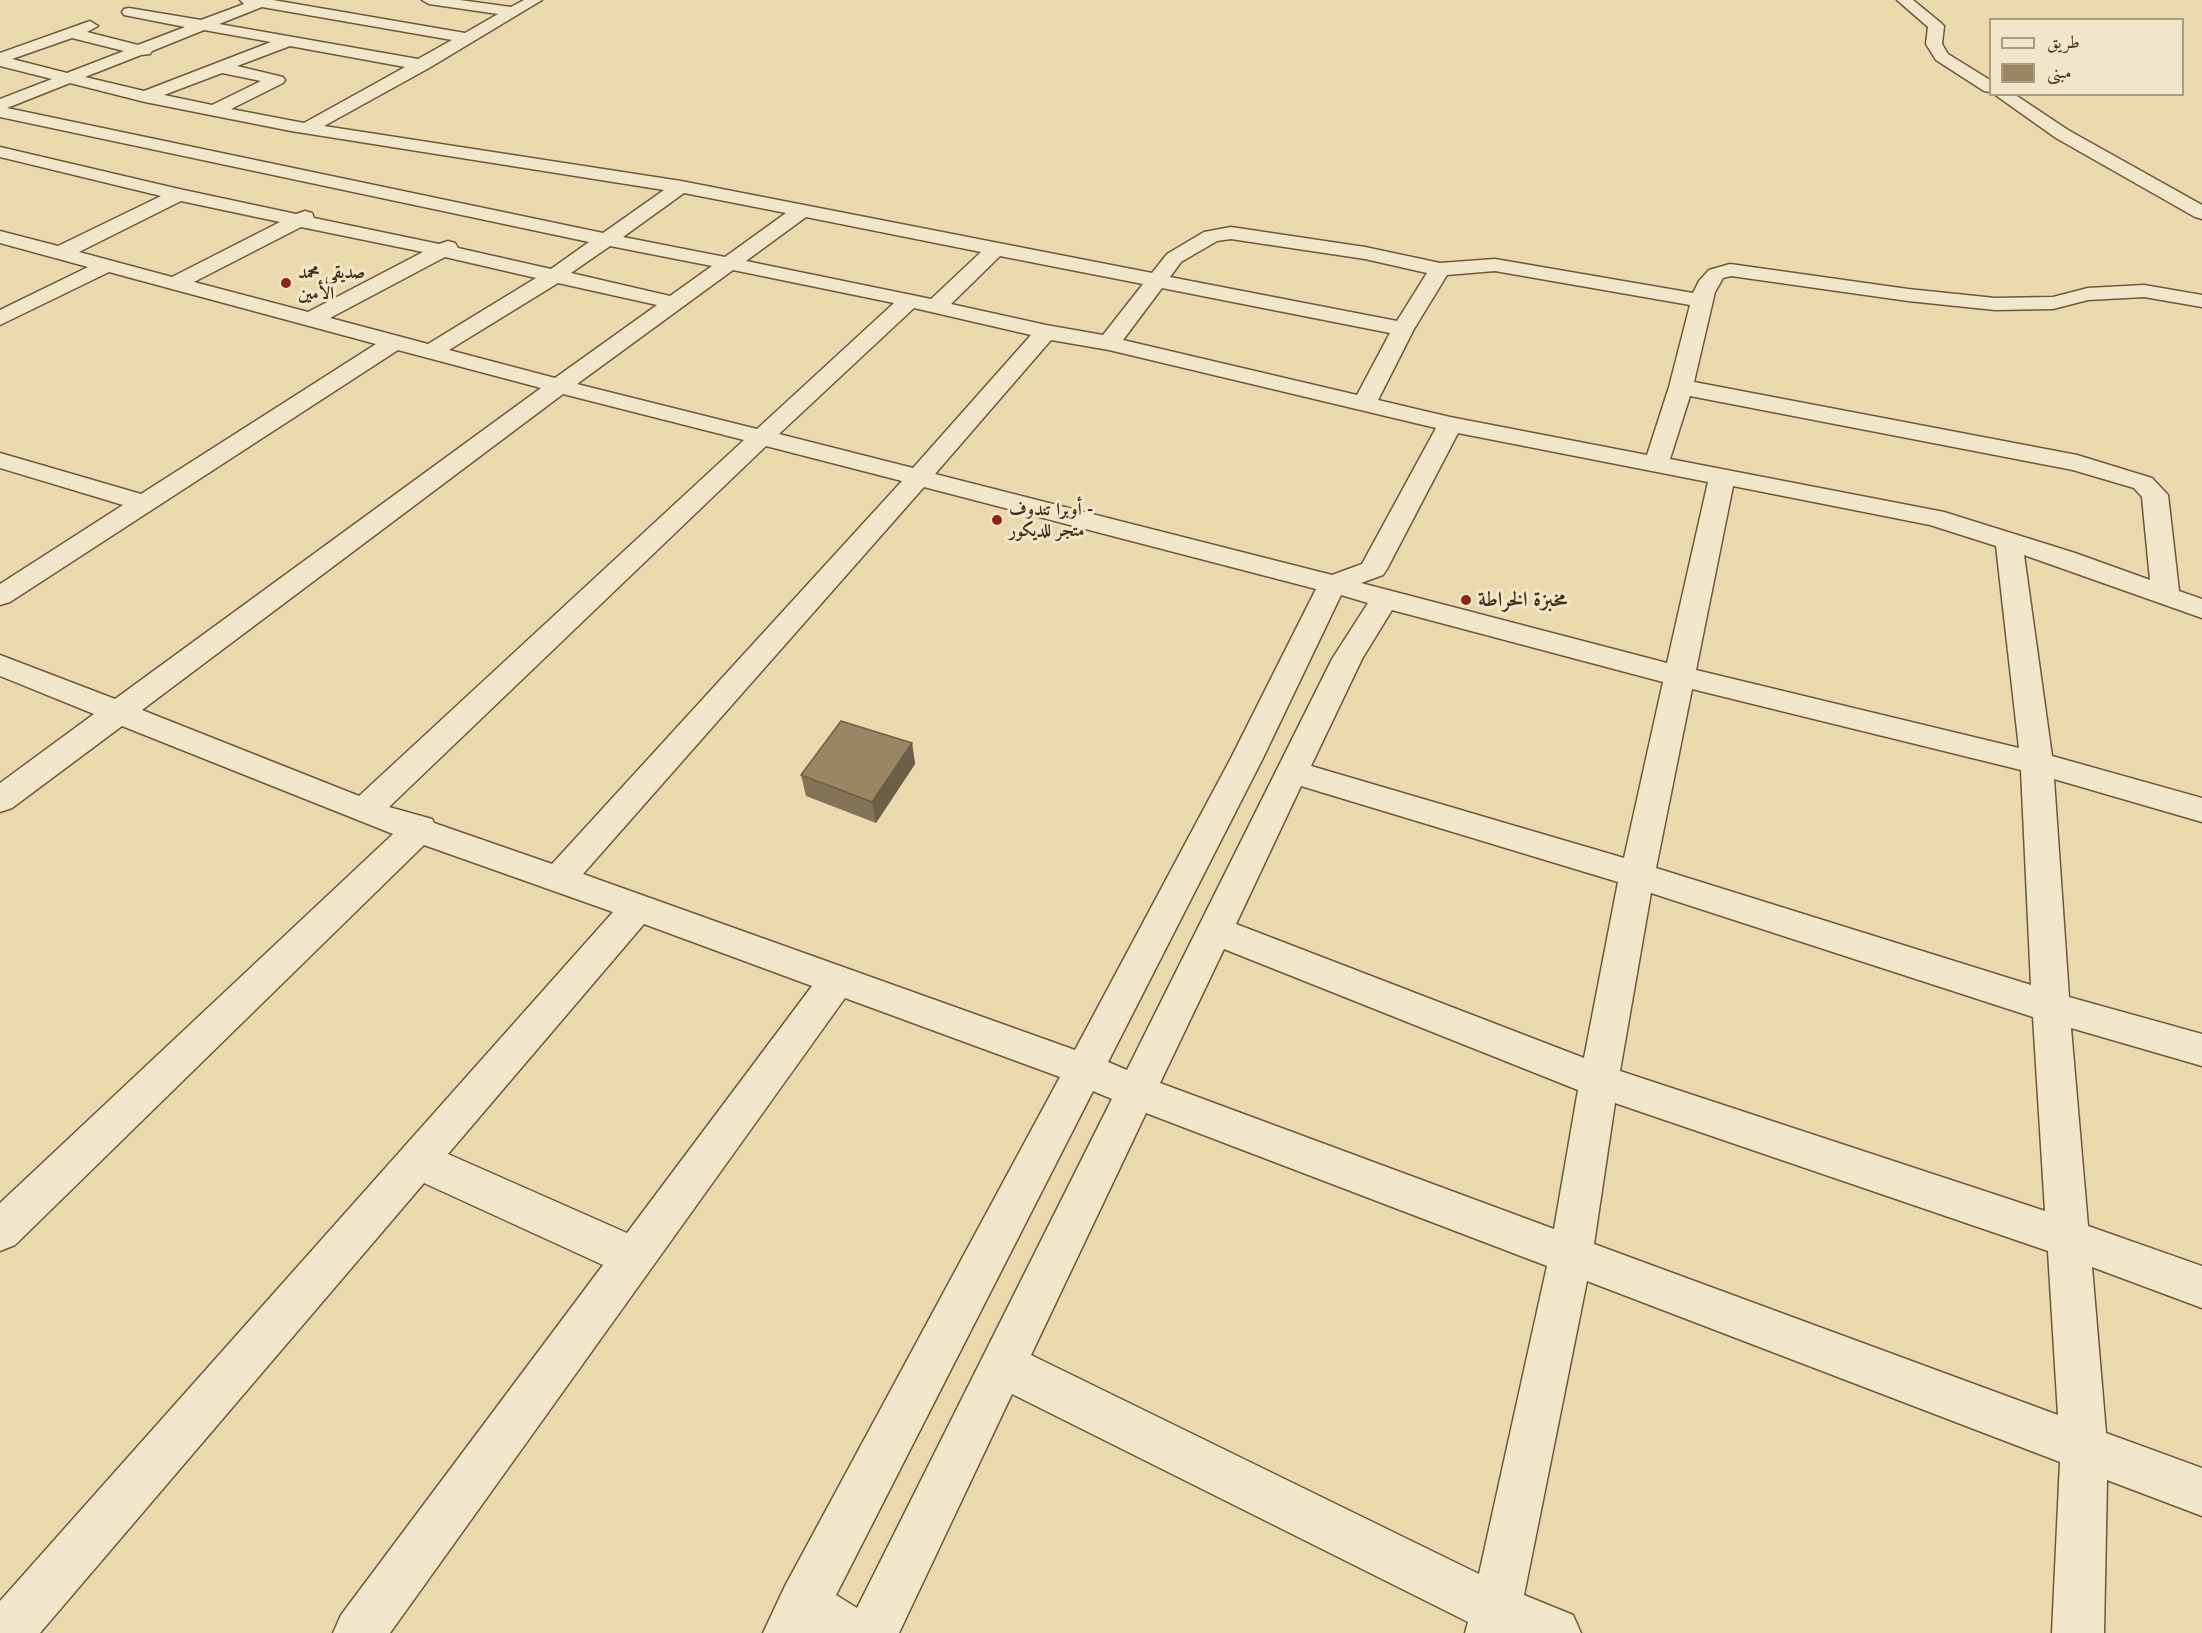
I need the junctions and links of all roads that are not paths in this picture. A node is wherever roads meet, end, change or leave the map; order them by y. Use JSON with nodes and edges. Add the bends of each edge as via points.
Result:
{"nodes":[{"id":1,"x":163,"y":0,"type":"edge"},
{"id":2,"x":351,"y":0,"type":"edge"},
{"id":3,"x":432,"y":0,"type":"edge"},
{"id":4,"x":536,"y":0,"type":"edge"},
{"id":5,"x":1905,"y":0,"type":"edge"},
{"id":6,"x":258,"y":1,"type":"edge"},
{"id":7,"x":320,"y":12,"type":"junction"},
{"id":8,"x":513,"y":12,"type":"junction"},
{"id":9,"x":119,"y":16,"type":"junction"},
{"id":10,"x":381,"y":23,"type":"junction"},
{"id":11,"x":198,"y":26,"type":"junction"},
{"id":12,"x":71,"y":33,"type":"junction"},
{"id":13,"x":259,"y":36,"type":"junction"},
{"id":14,"x":468,"y":38,"type":"junction"},
{"id":15,"x":288,"y":41,"type":"junction"},
{"id":16,"x":138,"y":50,"type":"junction"},
{"id":17,"x":173,"y":57,"type":"dead end"},
{"id":18,"x":0,"y":59,"type":"edge"},
{"id":19,"x":423,"y":65,"type":"junction"},
{"id":20,"x":219,"y":67,"type":"junction"},
{"id":21,"x":72,"y":78,"type":"junction"},
{"id":22,"x":1989,"y":86,"type":"edge"},
{"id":23,"x":2005,"y":96,"type":"edge"},
{"id":24,"x":146,"y":97,"type":"junction"},
{"id":25,"x":0,"y":105,"type":"edge"},
{"id":26,"x":215,"y":110,"type":"junction"},
{"id":27,"x":0,"y":112,"type":"edge"},
{"id":28,"x":71,"y":126,"type":"junction"},
{"id":29,"x":299,"y":127,"type":"junction"},
{"id":30,"x":2,"y":153,"type":"edge"},
{"id":31,"x":219,"y":159,"type":"junction"},
{"id":32,"x":197,"y":169,"type":"dead end"},
{"id":33,"x":681,"y":186,"type":"junction"},
{"id":34,"x":177,"y":187,"type":"junction"},
{"id":35,"x":356,"y":188,"type":"junction"},
{"id":36,"x":802,"y":210,"type":"junction"},
{"id":37,"x":2202,"y":213,"type":"edge"},
{"id":38,"x":503,"y":219,"type":"junction"},
{"id":39,"x":299,"y":220,"type":"junction"},
{"id":40,"x":1,"y":238,"type":"edge"},
{"id":41,"x":608,"y":240,"type":"junction"},
{"id":42,"x":996,"y":249,"type":"junction"},
{"id":43,"x":441,"y":250,"type":"junction"},
{"id":44,"x":60,"y":253,"type":"junction"},
{"id":45,"x":729,"y":264,"type":"junction"},
{"id":46,"x":108,"y":266,"type":"junction"},
{"id":47,"x":1440,"y":269,"type":"junction"},
{"id":48,"x":554,"y":276,"type":"junction"},
{"id":49,"x":1156,"y":280,"type":"junction"},
{"id":50,"x":176,"y":283,"type":"junction"},
{"id":51,"x":909,"y":301,"type":"junction"},
{"id":52,"x":1702,"y":301,"type":"junction"},
{"id":53,"x":2202,"y":301,"type":"edge"},
{"id":54,"x":674,"y":303,"type":"junction"},
{"id":55,"x":936,"y":306,"type":"junction"},
{"id":56,"x":0,"y":318,"type":"edge"},
{"id":57,"x":312,"y":319,"type":"junction"},
{"id":58,"x":1403,"y":329,"type":"junction"},
{"id":59,"x":1046,"y":332,"type":"junction"},
{"id":60,"x":396,"y":341,"type":"junction"},
{"id":61,"x":1109,"y":343,"type":"junction"},
{"id":62,"x":432,"y":351,"type":"junction"},
{"id":63,"x":559,"y":386,"type":"junction"},
{"id":64,"x":1681,"y":387,"type":"junction"},
{"id":65,"x":1364,"y":405,"type":"junction"},
{"id":66,"x":1450,"y":424,"type":"junction"},
{"id":67,"x":762,"y":436,"type":"junction"},
{"id":68,"x":0,"y":460,"type":"edge"},
{"id":69,"x":1656,"y":464,"type":"junction"},
{"id":70,"x":1722,"y":477,"type":"junction"},
{"id":71,"x":918,"y":478,"type":"junction"},
{"id":72,"x":144,"y":503,"type":"junction"},
{"id":73,"x":2009,"y":542,"type":"junction"},
{"id":74,"x":1379,"y":584,"type":"junction"},
{"id":75,"x":1332,"y":585,"type":"junction"},
{"id":76,"x":2165,"y":595,"type":"junction"},
{"id":77,"x":0,"y":596,"type":"edge"},
{"id":78,"x":2202,"y":609,"type":"edge"},
{"id":79,"x":0,"y":665,"type":"edge"},
{"id":80,"x":1679,"y":676,"type":"junction"},
{"id":81,"x":120,"y":712,"type":"junction"},
{"id":82,"x":2037,"y":763,"type":"junction"},
{"id":83,"x":1292,"y":772,"type":"junction"},
{"id":84,"x":0,"y":800,"type":"edge"},
{"id":85,"x":364,"y":811,"type":"junction"},
{"id":86,"x":2201,"y":813,"type":"edge"},
{"id":87,"x":420,"y":828,"type":"junction"},
{"id":88,"x":1637,"y":874,"type":"junction"},
{"id":89,"x":559,"y":879,"type":"junction"},
{"id":90,"x":638,"y":907,"type":"junction"},
{"id":91,"x":1215,"y":931,"type":"junction"},
{"id":92,"x":836,"y":981,"type":"junction"},
{"id":93,"x":2051,"y":1007,"type":"junction"},
{"id":94,"x":2202,"y":1050,"type":"edge"},
{"id":95,"x":1085,"y":1070,"type":"junction"},
{"id":96,"x":1599,"y":1081,"type":"junction"},
{"id":97,"x":1137,"y":1092,"type":"junction"},
{"id":98,"x":417,"y":1160,"type":"junction"},
{"id":99,"x":0,"y":1231,"type":"edge"},
{"id":100,"x":2070,"y":1239,"type":"junction"},
{"id":101,"x":1571,"y":1256,"type":"junction"},
{"id":102,"x":633,"y":1257,"type":"junction"},
{"id":103,"x":2202,"y":1287,"type":"edge"},
{"id":104,"x":1003,"y":1365,"type":"junction"},
{"id":105,"x":2084,"y":1448,"type":"junction"},
{"id":106,"x":2202,"y":1492,"type":"edge"},
{"id":107,"x":796,"y":1619,"type":"edge"},
{"id":108,"x":1493,"y":1621,"type":"edge"},
{"id":109,"x":12,"y":1625,"type":"edge"},
{"id":110,"x":359,"y":1633,"type":"edge"},
{"id":111,"x":849,"y":1633,"type":"edge"},
{"id":112,"x":872,"y":1633,"type":"edge"},
{"id":113,"x":1555,"y":1633,"type":"edge"},
{"id":114,"x":2078,"y":1633,"type":"edge"}],
"edges":[{"from":1,"to":9,"type":"street"},
{"from":2,"to":7,"type":"street"},
{"from":3,"to":8,"type":"street"},
{"from":3,"to":10,"type":"street"},
{"from":4,"to":8,"type":"street"},
{"from":5,"to":22,"type":"street","via":[[1936,26],[1934,44],[1942,57]]},
{"from":6,"to":7,"type":"street"},
{"from":6,"to":11,"type":"street"},
{"from":7,"to":10,"type":"street"},
{"from":7,"to":13,"type":"street"},
{"from":8,"to":14,"type":"street"},
{"from":9,"to":11,"type":"street"},
{"from":9,"to":12,"type":"street"},
{"from":10,"to":14,"type":"street"},
{"from":11,"to":13,"type":"street"},
{"from":11,"to":16,"type":"street"},
{"from":12,"to":16,"type":"street"},
{"from":12,"to":18,"type":"street"},
{"from":13,"to":15,"type":"street"},
{"from":13,"to":20,"type":"street","via":[[194,62]]},
{"from":14,"to":19,"type":"street"},
{"from":15,"to":19,"type":"street"},
{"from":15,"to":20,"type":"street"},
{"from":16,"to":17,"type":"street"},
{"from":16,"to":21,"type":"street"},
{"from":18,"to":21,"type":"street"},
{"from":19,"to":29,"type":"street"},
{"from":20,"to":24,"type":"street"},
{"from":20,"to":26,"type":"street","via":[[277,80]]},
{"from":21,"to":24,"type":"street"},
{"from":21,"to":25,"type":"street"},
{"from":23,"to":37,"type":"street","via":[[2062,134]]},
{"from":24,"to":26,"type":"street"},
{"from":24,"to":28,"type":"street"},
{"from":26,"to":29,"type":"street"},
{"from":27,"to":28,"type":"street"},
{"from":28,"to":30,"type":"street"},
{"from":28,"to":31,"type":"street"},
{"from":29,"to":31,"type":"street"},
{"from":29,"to":33,"type":"street"},
{"from":30,"to":34,"type":"street","via":[[154,189]]},
{"from":31,"to":32,"type":"street"},
{"from":31,"to":35,"type":"street"},
{"from":33,"to":36,"type":"street"},
{"from":33,"to":41,"type":"street"},
{"from":34,"to":39,"type":"street"},
{"from":34,"to":44,"type":"street"},
{"from":35,"to":38,"type":"street"},
{"from":35,"to":39,"type":"street"},
{"from":36,"to":42,"type":"street"},
{"from":36,"to":45,"type":"street"},
{"from":38,"to":41,"type":"street"},
{"from":38,"to":43,"type":"street"},
{"from":39,"to":43,"type":"street"},
{"from":39,"to":50,"type":"street"},
{"from":40,"to":44,"type":"street"},
{"from":41,"to":45,"type":"street"},
{"from":41,"to":48,"type":"street"},
{"from":42,"to":49,"type":"street"},
{"from":42,"to":55,"type":"street"},
{"from":43,"to":48,"type":"street"},
{"from":43,"to":57,"type":"street"},
{"from":44,"to":46,"type":"street"},
{"from":45,"to":51,"type":"street"},
{"from":45,"to":54,"type":"street"},
{"from":46,"to":50,"type":"street"},
{"from":46,"to":56,"type":"street"},
{"from":47,"to":49,"type":"street","via":[[1231,232],[1211,236],[1188,248]]},
{"from":47,"to":52,"type":"street","via":[[1495,265]]},
{"from":47,"to":58,"type":"street"},
{"from":48,"to":54,"type":"street"},
{"from":48,"to":62,"type":"street"},
{"from":49,"to":58,"type":"street"},
{"from":49,"to":61,"type":"street"},
{"from":50,"to":57,"type":"street"},
{"from":51,"to":55,"type":"street"},
{"from":51,"to":67,"type":"street"},
{"from":52,"to":53,"type":"street","via":[[1709,280],[1730,270],[1995,304],[2044,304],[2088,294],[2144,291]]},
{"from":52,"to":64,"type":"street"},
{"from":54,"to":63,"type":"street"},
{"from":55,"to":59,"type":"street"},
{"from":57,"to":60,"type":"street"},
{"from":58,"to":65,"type":"street"},
{"from":59,"to":61,"type":"street"},
{"from":59,"to":71,"type":"street"},
{"from":60,"to":62,"type":"street"},
{"from":60,"to":72,"type":"street"},
{"from":61,"to":65,"type":"street"},
{"from":62,"to":63,"type":"street"},
{"from":63,"to":67,"type":"street"},
{"from":63,"to":81,"type":"street"},
{"from":64,"to":69,"type":"street"},
{"from":64,"to":76,"type":"street","via":[[2077,463],[2143,483],[2155,495]]},
{"from":65,"to":66,"type":"street"},
{"from":66,"to":69,"type":"street"},
{"from":66,"to":74,"type":"street"},
{"from":67,"to":71,"type":"street"},
{"from":67,"to":85,"type":"street"},
{"from":68,"to":72,"type":"street"},
{"from":69,"to":70,"type":"street"},
{"from":70,"to":73,"type":"street","via":[[1935,518]]},
{"from":70,"to":80,"type":"street"},
{"from":71,"to":75,"type":"street"},
{"from":71,"to":89,"type":"street"},
{"from":72,"to":77,"type":"street"},
{"from":73,"to":76,"type":"street"},
{"from":73,"to":82,"type":"street"},
{"from":74,"to":75,"type":"street"},
{"from":74,"to":80,"type":"street"},
{"from":74,"to":83,"type":"street"},
{"from":75,"to":95,"type":"street"},
{"from":76,"to":78,"type":"street"},
{"from":79,"to":81,"type":"street"},
{"from":80,"to":82,"type":"street"},
{"from":80,"to":88,"type":"street"},
{"from":81,"to":84,"type":"street"},
{"from":81,"to":85,"type":"street"},
{"from":82,"to":86,"type":"street"},
{"from":82,"to":93,"type":"street"},
{"from":83,"to":88,"type":"street"},
{"from":83,"to":91,"type":"street"},
{"from":85,"to":87,"type":"street"},
{"from":87,"to":89,"type":"street"},
{"from":87,"to":99,"type":"street"},
{"from":88,"to":93,"type":"street"},
{"from":88,"to":96,"type":"street"},
{"from":89,"to":90,"type":"street"},
{"from":90,"to":92,"type":"street"},
{"from":90,"to":98,"type":"street"},
{"from":91,"to":96,"type":"street"},
{"from":91,"to":97,"type":"street"},
{"from":92,"to":95,"type":"street"},
{"from":92,"to":102,"type":"street"},
{"from":93,"to":94,"type":"street"},
{"from":93,"to":100,"type":"street"},
{"from":95,"to":97,"type":"street"},
{"from":95,"to":107,"type":"street"},
{"from":96,"to":100,"type":"street"},
{"from":96,"to":101,"type":"street"},
{"from":97,"to":101,"type":"street"},
{"from":97,"to":104,"type":"street"},
{"from":98,"to":102,"type":"street"},
{"from":98,"to":109,"type":"street"},
{"from":100,"to":103,"type":"street"},
{"from":100,"to":105,"type":"street"},
{"from":101,"to":105,"type":"street"},
{"from":101,"to":108,"type":"street"},
{"from":102,"to":110,"type":"street"},
{"from":104,"to":108,"type":"street"},
{"from":104,"to":112,"type":"street"},
{"from":105,"to":106,"type":"street"},
{"from":105,"to":114,"type":"street"},
{"from":107,"to":111,"type":"street"},
{"from":108,"to":113,"type":"street"}]}
